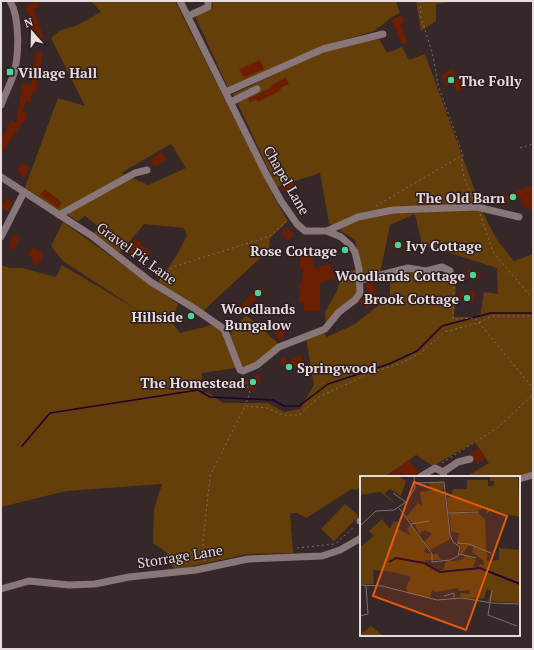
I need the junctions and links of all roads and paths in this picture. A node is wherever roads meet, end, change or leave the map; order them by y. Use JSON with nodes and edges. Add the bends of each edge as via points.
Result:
{"nodes":[{"id":1,"x":180,"y":1,"type":"edge"},
{"id":2,"x":208,"y":1,"type":"edge"},
{"id":3,"x":420,"y":1,"type":"edge"},
{"id":4,"x":13,"y":2,"type":"edge"},
{"id":5,"x":188,"y":16,"type":"junction"},
{"id":6,"x":384,"y":34,"type":"dead end"},
{"id":7,"x":257,"y":89,"type":"dead end"},
{"id":8,"x":226,"y":92,"type":"junction"},
{"id":9,"x":231,"y":102,"type":"junction"},
{"id":10,"x":1,"y":105,"type":"edge"},
{"id":11,"x":533,"y":144,"type":"edge"},
{"id":12,"x":520,"y":148,"type":"dead end"},
{"id":13,"x":463,"y":155,"type":"junction"},
{"id":14,"x":147,"y":170,"type":"dead end"},
{"id":15,"x":1,"y":177,"type":"edge"},
{"id":16,"x":24,"y":192,"type":"junction"},
{"id":17,"x":477,"y":207,"type":"junction"},
{"id":18,"x":371,"y":209,"type":"dead end"},
{"id":19,"x":59,"y":215,"type":"junction"},
{"id":20,"x":519,"y":216,"type":"dead end"},
{"id":21,"x":292,"y":217,"type":"junction"},
{"id":22,"x":327,"y":231,"type":"junction"},
{"id":23,"x":1,"y":237,"type":"edge"},
{"id":24,"x":450,"y":271,"type":"joint"},
{"id":25,"x":393,"y":273,"type":"junction"},
{"id":26,"x":361,"y":280,"type":"junction"},
{"id":27,"x":156,"y":285,"type":"junction"},
{"id":28,"x":403,"y":288,"type":"dead end"},
{"id":29,"x":533,"y":299,"type":"edge"},
{"id":30,"x":533,"y":316,"type":"edge"},
{"id":31,"x":478,"y":322,"type":"junction"},
{"id":32,"x":240,"y":368,"type":"junction"},
{"id":33,"x":533,"y":388,"type":"edge"},
{"id":34,"x":533,"y":395,"type":"edge"},
{"id":35,"x":245,"y":406,"type":"junction"},
{"id":36,"x":470,"y":459,"type":"dead end"},
{"id":37,"x":435,"y":468,"type":"junction"},
{"id":38,"x":443,"y":474,"type":"edge"},
{"id":39,"x":533,"y":475,"type":"edge"},
{"id":40,"x":422,"y":476,"type":"edge"},
{"id":41,"x":520,"y":479,"type":"edge"},
{"id":42,"x":360,"y":522,"type":"edge"},
{"id":43,"x":360,"y":539,"type":"edge"},
{"id":44,"x":297,"y":548,"type":"dead end"},
{"id":45,"x":206,"y":567,"type":"junction"},
{"id":46,"x":1,"y":589,"type":"edge"}],
"edges":[{"from":1,"to":5,"type":"street","name":"Chapel Lane"},
{"from":2,"to":5,"type":"street","via":[[208,7]]},
{"from":3,"to":13,"type":"path","via":[[421,17],[433,56],[438,85]]},
{"from":4,"to":10,"type":"street","via":[[16,26],[15,67]]},
{"from":5,"to":8,"type":"street","name":"Chapel Lane"},
{"from":6,"to":8,"type":"street","via":[[323,49]]},
{"from":7,"to":9,"type":"street"},
{"from":8,"to":9,"type":"street","name":"Chapel Lane"},
{"from":9,"to":21,"type":"street","name":"Chapel Lane","via":[[265,172]]},
{"from":11,"to":12,"type":"path"},
{"from":13,"to":17,"type":"path","via":[[461,163],[466,186]]},
{"from":13,"to":18,"type":"path"},
{"from":14,"to":19,"type":"street","via":[[135,173]]},
{"from":15,"to":16,"type":"street","name":"Gravel Pit Lane"},
{"from":16,"to":19,"type":"street","name":"Gravel Pit Lane"},
{"from":16,"to":23,"type":"street"},
{"from":17,"to":20,"type":"street"},
{"from":17,"to":22,"type":"street","via":[[393,210],[358,217]]},
{"from":17,"to":29,"type":"path","via":[[493,252]]},
{"from":19,"to":27,"type":"street","name":"Gravel Pit Lane","via":[[92,236]]},
{"from":21,"to":22,"type":"street","name":"Chapel Lane","via":[[305,231]]},
{"from":21,"to":27,"type":"path","via":[[270,236],[173,267]]},
{"from":22,"to":26,"type":"street","name":"Chapel Lane","via":[[341,237],[353,248]]},
{"from":24,"to":25,"type":"street","via":[[442,267],[426,271],[408,268]]},
{"from":24,"to":31,"type":"path","via":[[454,284],[453,319],[475,318]]},
{"from":25,"to":26,"type":"street"},
{"from":25,"to":28,"type":"path","via":[[395,280]]},
{"from":26,"to":32,"type":"street","name":"Chapel Lane","via":[[360,293],[355,300],[339,312],[325,329],[279,347],[257,365]]},
{"from":27,"to":32,"type":"street","name":"Gravel Pit Lane","via":[[224,329]]},
{"from":30,"to":31,"type":"path","via":[[492,316]]},
{"from":31,"to":33,"type":"path"},
{"from":31,"to":35,"type":"path","via":[[444,332],[421,353],[319,397],[299,415],[284,415],[267,408]]},
{"from":32,"to":35,"type":"path","via":[[249,396]]},
{"from":34,"to":37,"type":"path","via":[[496,429]]},
{"from":35,"to":45,"type":"path","via":[[210,476],[204,542]]},
{"from":36,"to":38,"type":"street","via":[[458,462]]},
{"from":37,"to":38,"type":"street"},
{"from":37,"to":40,"type":"street"},
{"from":39,"to":41,"type":"street"},
{"from":42,"to":44,"type":"path","via":[[335,544]]},
{"from":43,"to":45,"type":"street","name":"Storrage Lane","via":[[322,556],[253,558]]},
{"from":45,"to":46,"type":"street","name":"Storrage Lane","via":[[95,584],[69,585],[29,581]]}]}
